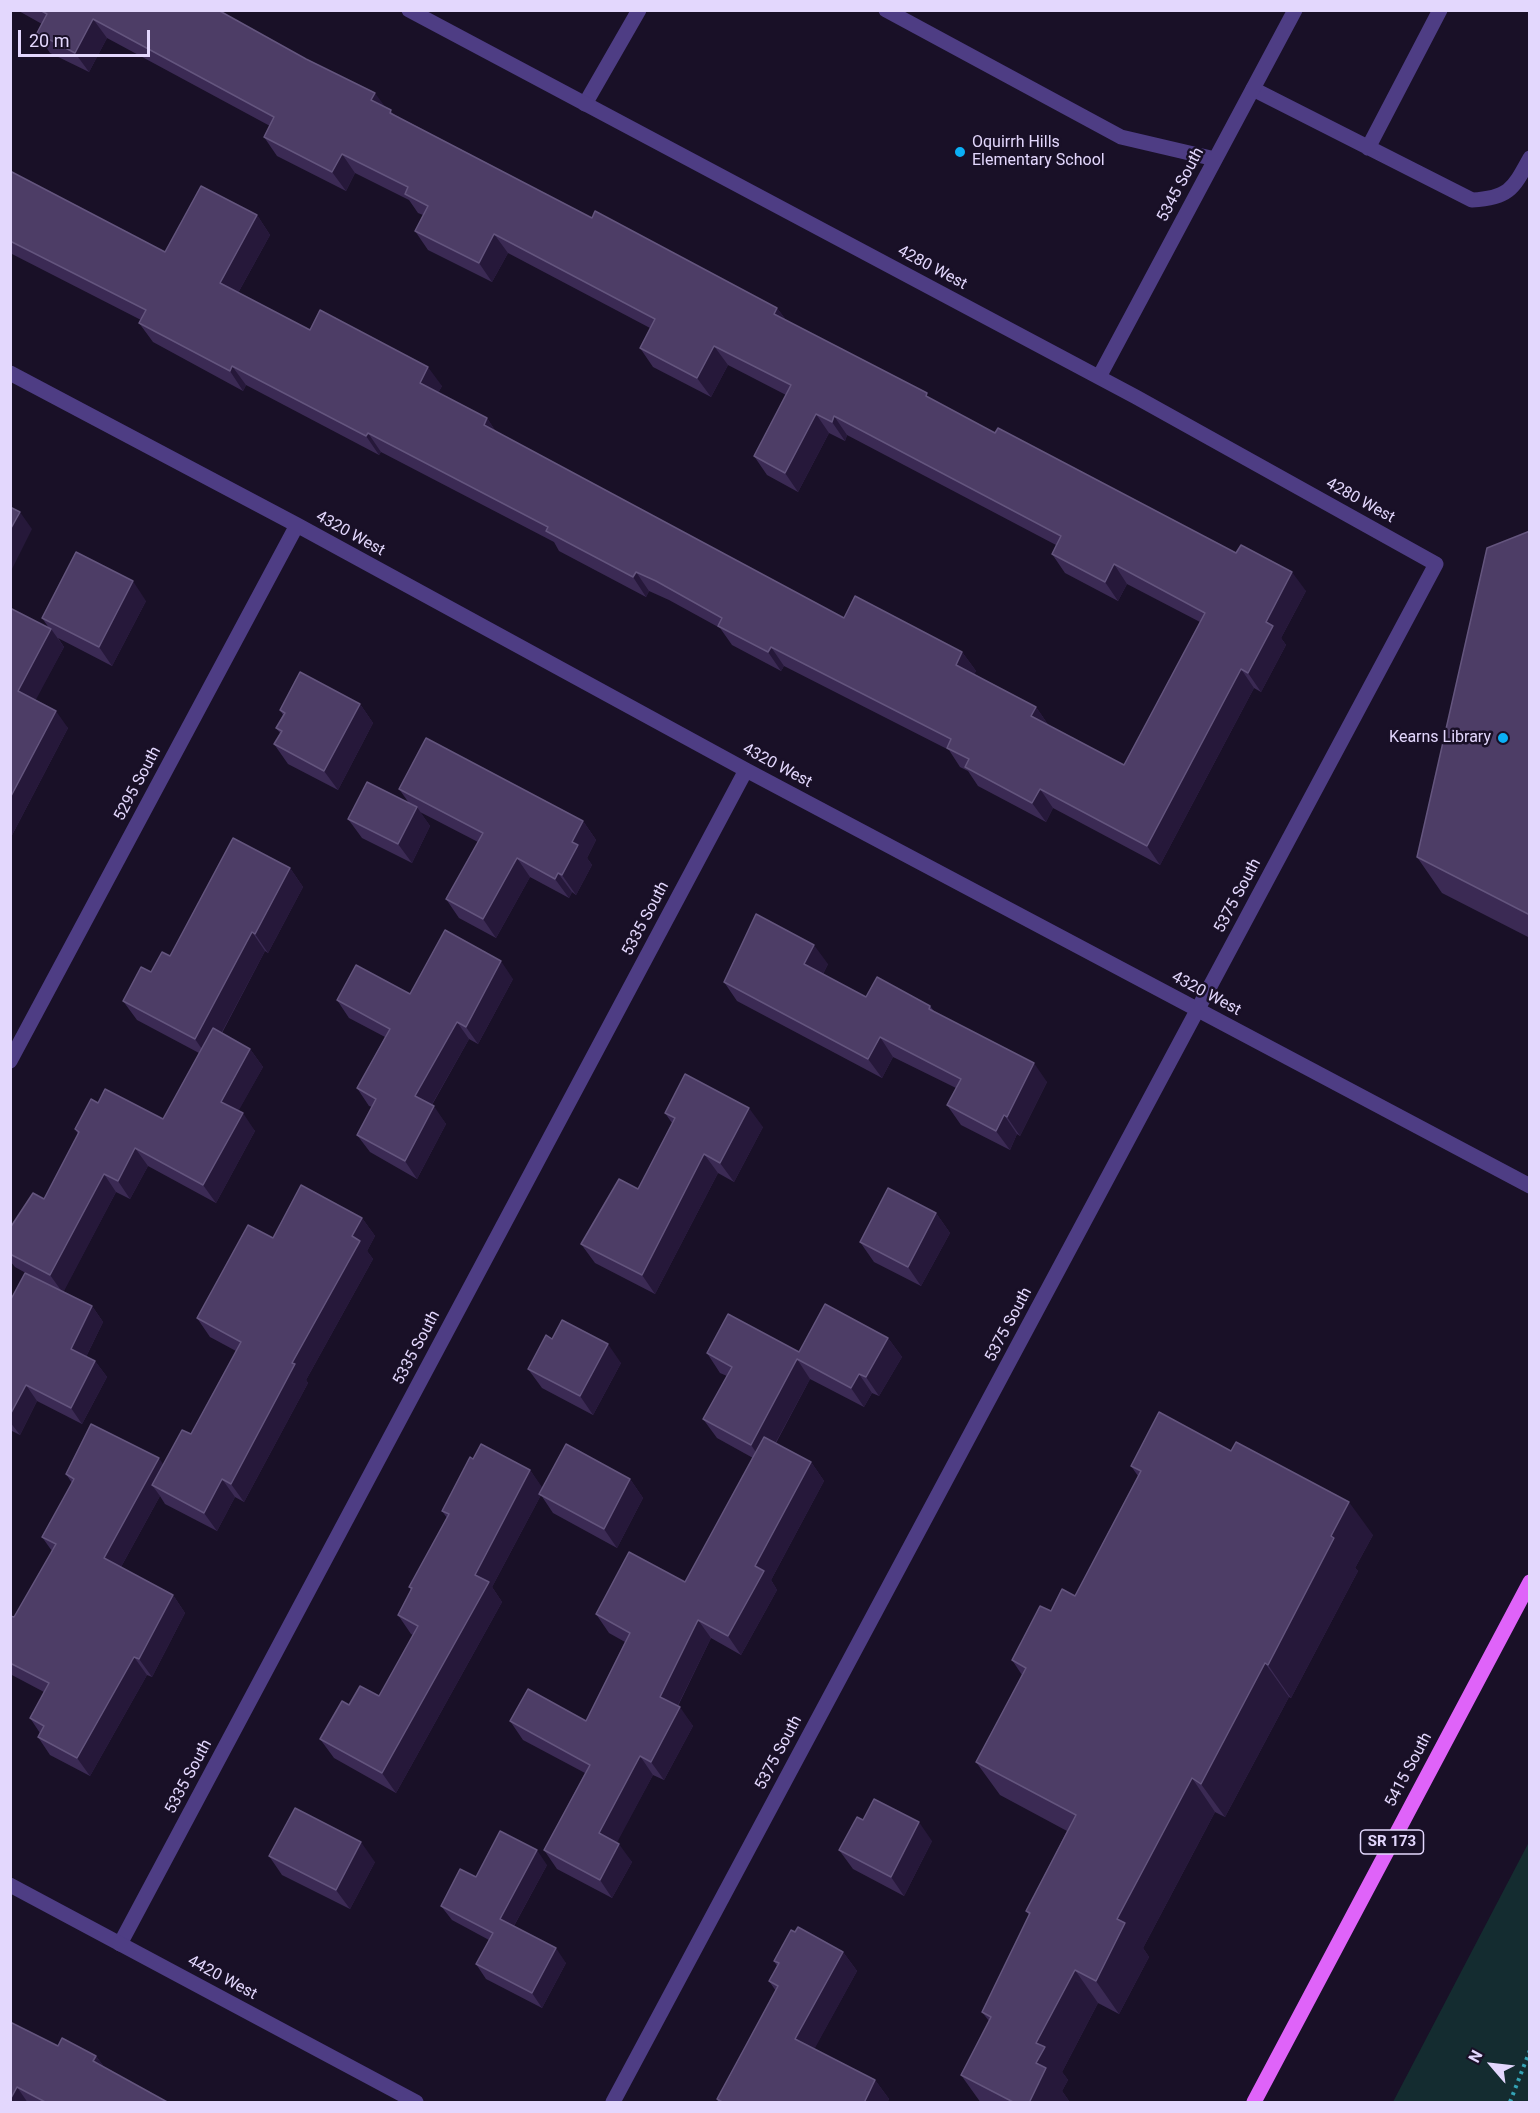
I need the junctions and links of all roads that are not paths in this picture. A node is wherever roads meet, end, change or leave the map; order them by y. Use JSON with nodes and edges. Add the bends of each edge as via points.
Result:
{"nodes":[{"id":1,"x":409,"y":10,"type":"edge"},
{"id":2,"x":639,"y":10,"type":"edge"},
{"id":3,"x":886,"y":10,"type":"edge"},
{"id":4,"x":1295,"y":10,"type":"edge"},
{"id":5,"x":1440,"y":10,"type":"edge"},
{"id":6,"x":1253,"y":89,"type":"junction"},
{"id":7,"x":585,"y":104,"type":"junction"},
{"id":8,"x":1368,"y":148,"type":"junction"},
{"id":9,"x":1530,"y":158,"type":"edge"},
{"id":10,"x":1215,"y":159,"type":"junction"},
{"id":11,"x":10,"y":373,"type":"edge"},
{"id":12,"x":1098,"y":377,"type":"junction"},
{"id":13,"x":297,"y":525,"type":"junction"},
{"id":14,"x":1436,"y":564,"type":"joint"},
{"id":15,"x":746,"y":770,"type":"junction"},
{"id":16,"x":1198,"y":1010,"type":"junction"},
{"id":17,"x":10,"y":1061,"type":"edge"},
{"id":18,"x":1530,"y":1186,"type":"edge"},
{"id":19,"x":1530,"y":1582,"type":"edge"},
{"id":20,"x":10,"y":1886,"type":"edge"},
{"id":21,"x":120,"y":1944,"type":"junction"},
{"id":22,"x":416,"y":2103,"type":"edge"},
{"id":23,"x":613,"y":2103,"type":"edge"},
{"id":24,"x":1254,"y":2103,"type":"edge"}],
"edges":[{"from":1,"to":7,"type":"street","name":"4280 West"},
{"from":2,"to":7,"type":"street"},
{"from":3,"to":10,"type":"street","via":[[1121,137]]},
{"from":4,"to":6,"type":"street","name":"5345 South"},
{"from":5,"to":8,"type":"street"},
{"from":6,"to":8,"type":"street"},
{"from":6,"to":10,"type":"street","name":"5345 South"},
{"from":7,"to":12,"type":"street","name":"4280 West"},
{"from":8,"to":9,"type":"street","via":[[1472,200],[1505,194],[1515,185]]},
{"from":10,"to":12,"type":"street","name":"5345 South"},
{"from":11,"to":13,"type":"street","name":"4320 West"},
{"from":12,"to":14,"type":"street","name":"4280 West"},
{"from":13,"to":15,"type":"street","name":"4320 West"},
{"from":13,"to":17,"type":"street","name":"5295 South"},
{"from":14,"to":16,"type":"street","name":"5375 South"},
{"from":15,"to":16,"type":"street","name":"4320 West"},
{"from":15,"to":21,"type":"street","name":"5335 South"},
{"from":16,"to":18,"type":"street","name":"4320 West"},
{"from":16,"to":23,"type":"street","name":"5375 South"},
{"from":19,"to":24,"type":"main road","name":"5415 South","number":"SR 173"},
{"from":20,"to":21,"type":"street","name":"4420 West"},
{"from":21,"to":22,"type":"street","name":"4420 West"}]}
